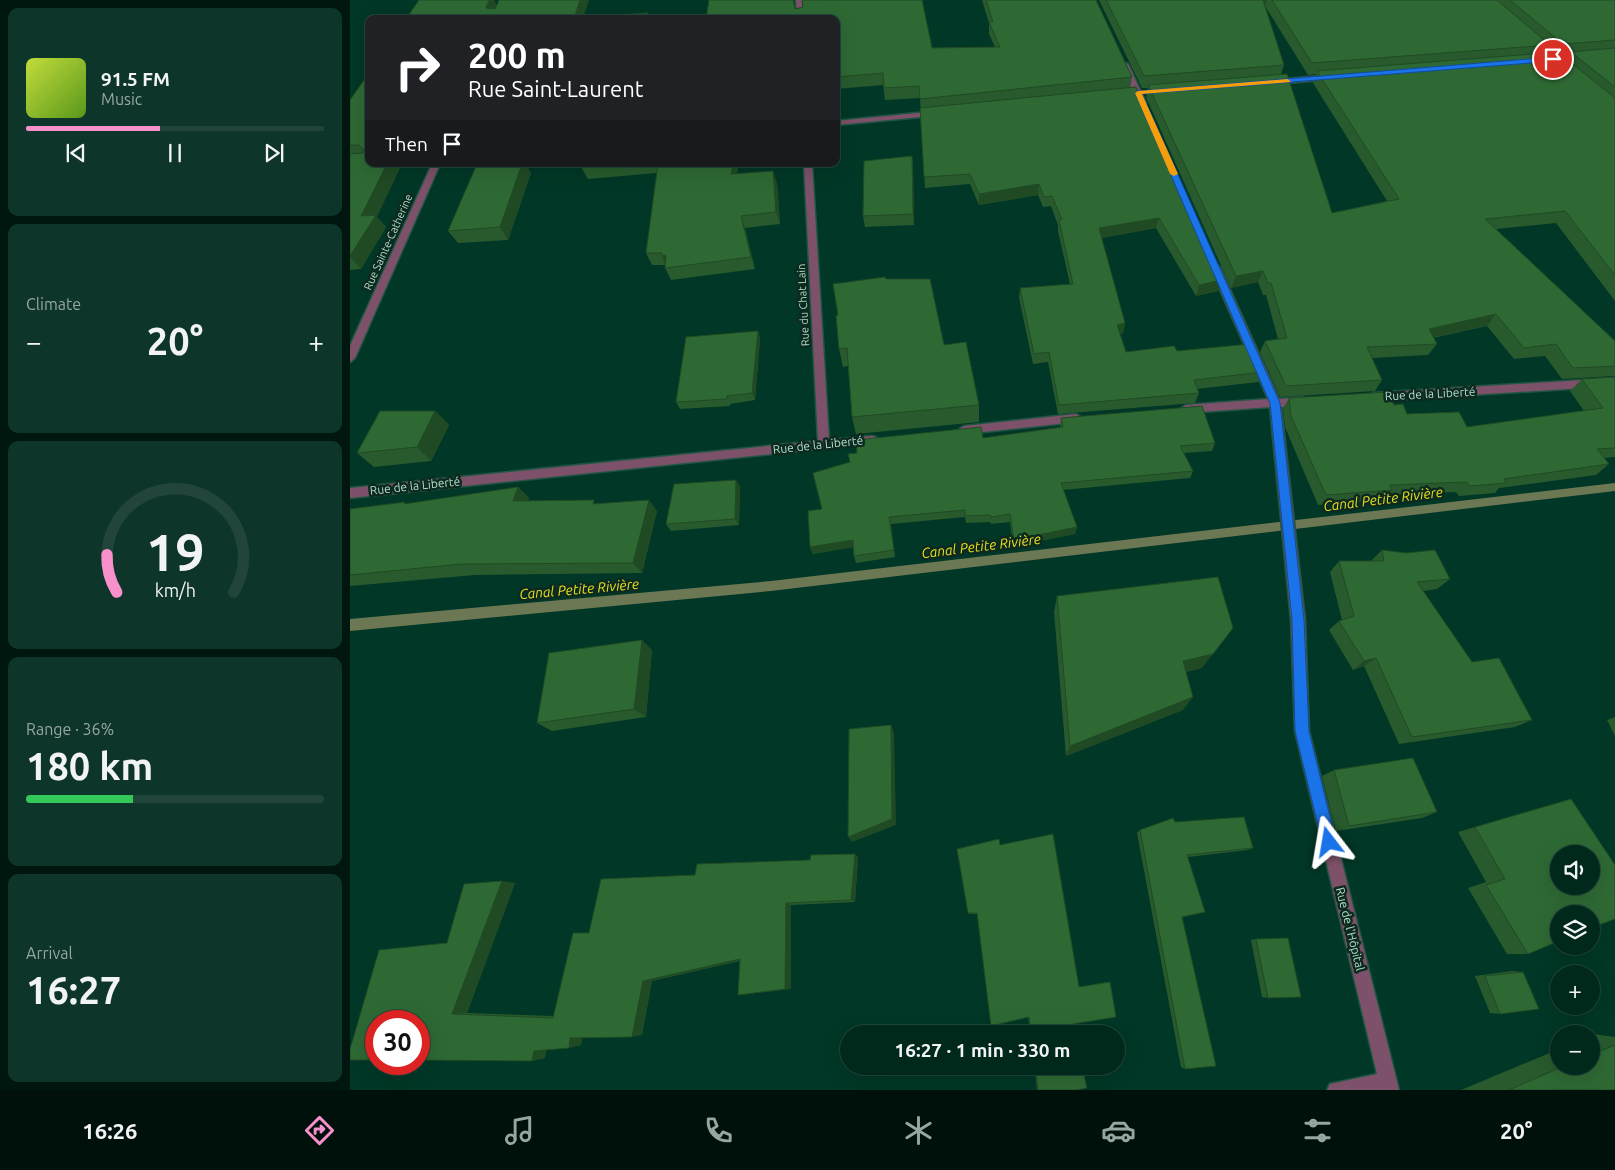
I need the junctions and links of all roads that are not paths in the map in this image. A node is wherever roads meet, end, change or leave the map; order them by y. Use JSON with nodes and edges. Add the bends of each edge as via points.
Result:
{"nodes":[{"id":1,"x":799,"y":0,"type":"edge"},
{"id":2,"x":800,"y":15,"type":"edge"},
{"id":3,"x":1118,"y":50,"type":"edge"},
{"id":4,"x":1336,"y":77,"type":"edge"},
{"id":5,"x":1266,"y":82,"type":"edge"},
{"id":6,"x":1148,"y":92,"type":"edge"},
{"id":7,"x":1133,"y":93,"type":"junction"},
{"id":8,"x":1146,"y":111,"type":"edge"},
{"id":9,"x":943,"y":112,"type":"edge"},
{"id":10,"x":840,"y":123,"type":"edge"},
{"id":11,"x":435,"y":167,"type":"edge"},
{"id":12,"x":808,"y":167,"type":"edge"},
{"id":13,"x":1211,"y":257,"type":"edge"},
{"id":14,"x":350,"y":358,"type":"edge"},
{"id":15,"x":1615,"y":382,"type":"edge"},
{"id":16,"x":1362,"y":398,"type":"edge"},
{"id":17,"x":1314,"y":400,"type":"edge"},
{"id":18,"x":1275,"y":403,"type":"junction"},
{"id":19,"x":1170,"y":410,"type":"edge"},
{"id":20,"x":1085,"y":418,"type":"edge"},
{"id":21,"x":954,"y":431,"type":"edge"},
{"id":22,"x":888,"y":438,"type":"edge"},
{"id":23,"x":824,"y":445,"type":"junction"},
{"id":24,"x":350,"y":493,"type":"edge"},
{"id":25,"x":1389,"y":1086,"type":"edge"},
{"id":26,"x":1336,"y":1090,"type":"edge"}],
"edges":[{"from":1,"to":2,"type":"street"},
{"from":3,"to":7,"type":"street"},
{"from":4,"to":5,"type":"street"},
{"from":6,"to":7,"type":"street"},
{"from":7,"to":8,"type":"street"},
{"from":9,"to":10,"type":"street"},
{"from":11,"to":14,"type":"street","name":"Rue Sainte-Catherine"},
{"from":12,"to":23,"type":"street","name":"Rue du Chat Lain"},
{"from":13,"to":18,"type":"street","name":"Rue de l'Hôpital"},
{"from":15,"to":16,"type":"street","name":"Rue de la Liberté"},
{"from":17,"to":18,"type":"street"},
{"from":18,"to":19,"type":"street"},
{"from":18,"to":25,"type":"street","name":"Rue de l'Hôpital","via":[[1298,620],[1302,731]]},
{"from":20,"to":21,"type":"street"},
{"from":22,"to":23,"type":"street","name":"Rue de la Liberté"},
{"from":23,"to":24,"type":"street","name":"Rue de la Liberté"},
{"from":25,"to":26,"type":"street"}]}
